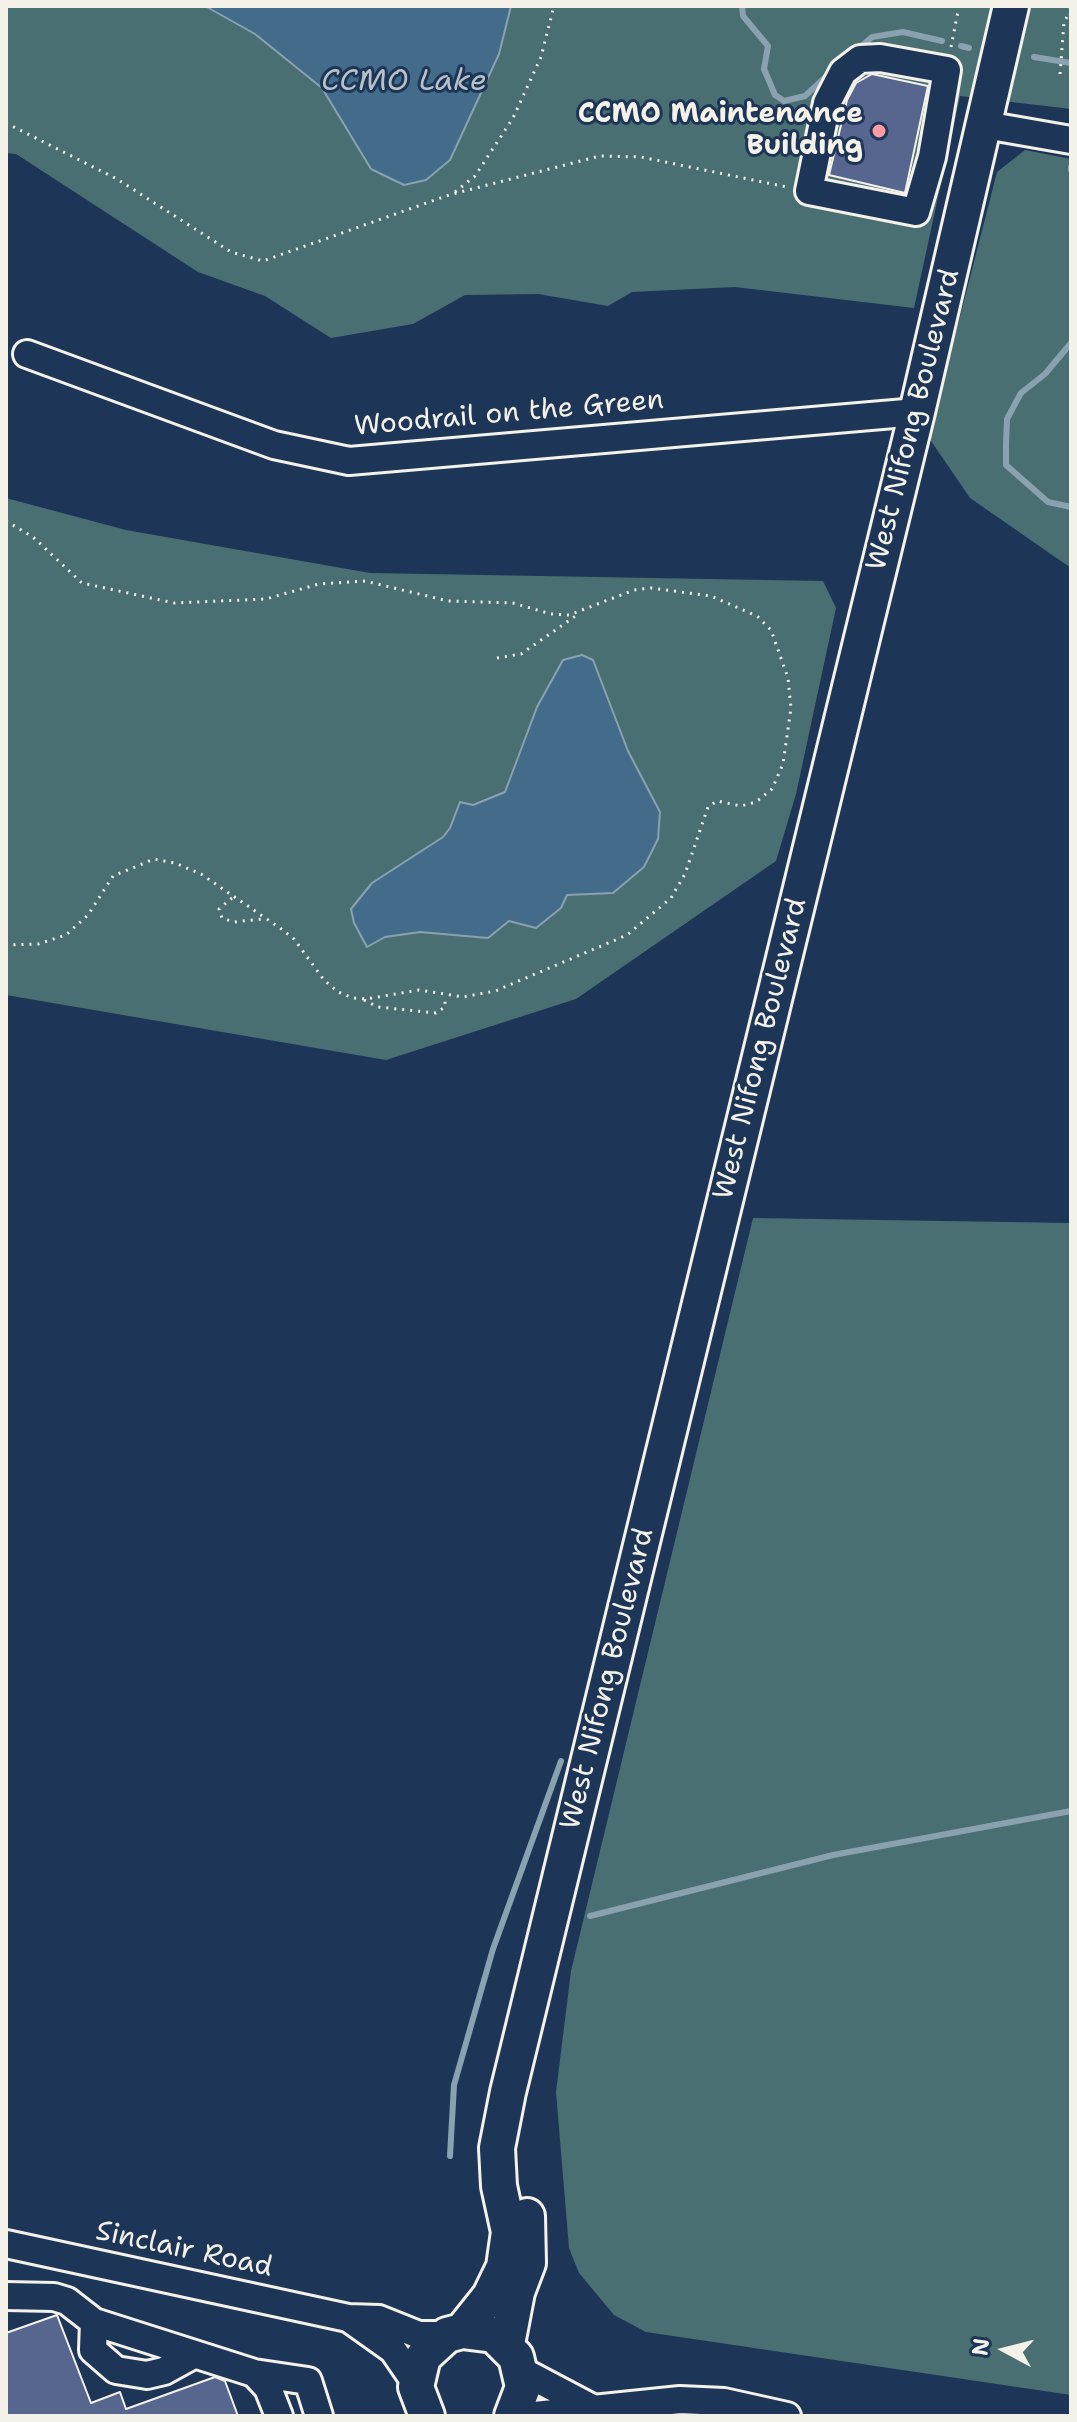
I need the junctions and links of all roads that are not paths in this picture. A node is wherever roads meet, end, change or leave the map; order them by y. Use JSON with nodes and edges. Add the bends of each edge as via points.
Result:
{"nodes":[{"id":1,"x":1011,"y":6,"type":"edge"},
{"id":2,"x":985,"y":125,"type":"junction"},
{"id":3,"x":1071,"y":140,"type":"edge"},
{"id":4,"x":932,"y":157,"type":"junction"},
{"id":5,"x":975,"y":167,"type":"junction"},
{"id":6,"x":27,"y":354,"type":"dead end"},
{"id":7,"x":917,"y":412,"type":"junction"},
{"id":8,"x":508,"y":2092,"type":"junction"},
{"id":9,"x":6,"y":2244,"type":"edge"},
{"id":10,"x":6,"y":2296,"type":"edge"},
{"id":11,"x":348,"y":2318,"type":"junction"},
{"id":12,"x":94,"y":2322,"type":"junction"},
{"id":13,"x":454,"y":2333,"type":"junction"},
{"id":14,"x":195,"y":2354,"type":"junction"},
{"id":15,"x":514,"y":2358,"type":"junction"},
{"id":16,"x":254,"y":2373,"type":"junction"},
{"id":17,"x":420,"y":2405,"type":"edge"},
{"id":18,"x":594,"y":2412,"type":"edge"},
{"id":19,"x":279,"y":2416,"type":"edge"},
{"id":20,"x":319,"y":2416,"type":"edge"},
{"id":21,"x":512,"y":2416,"type":"edge"},
{"id":22,"x":525,"y":2416,"type":"edge"},
{"id":23,"x":787,"y":2416,"type":"edge"}],
"edges":[{"from":1,"to":2,"type":"main road","name":"West Nifong Boulevard"},
{"from":2,"to":3,"type":"street"},
{"from":2,"to":5,"type":"main road","name":"West Nifong Boulevard"},
{"from":4,"to":4,"type":"street","via":[[947,70],[860,59],[843,72],[827,103],[809,191],[916,212]]},
{"from":4,"to":5,"type":"street"},
{"from":5,"to":7,"type":"main road","name":"West Nifong Boulevard"},
{"from":6,"to":7,"type":"street","name":"Woodrail on the Green","via":[[274,445],[349,461]]},
{"from":7,"to":8,"type":"main road","name":"West Nifong Boulevard"},
{"from":8,"to":13,"type":"main road","name":"West Nifong Boulevard","via":[[497,2148],[509,2232],[504,2267],[490,2296]]},
{"from":8,"to":15,"type":"main road","name":"West Nifong Boulevard","via":[[512,2154],[529,2231],[528,2263],[517,2292]]},
{"from":9,"to":11,"type":"street","name":"Sinclair Road"},
{"from":10,"to":12,"type":"street","via":[[54,2297]]},
{"from":11,"to":13,"type":"street","name":"Sinclair Road","via":[[379,2319],[419,2335]]},
{"from":11,"to":17,"type":"street","name":"Sinclair Road","via":[[393,2350]]},
{"from":12,"to":14,"type":"street"},
{"from":12,"to":14,"type":"street","via":[[93,2350],[116,2370],[147,2375]]},
{"from":13,"to":15,"type":"main road","via":[[478,2331]]},
{"from":13,"to":17,"type":"main road","name":"West Nifong Boulevard","via":[[423,2357]]},
{"from":14,"to":16,"type":"street"},
{"from":15,"to":18,"type":"street"},
{"from":15,"to":21,"type":"main road","name":"West Nifong Boulevard","via":[[520,2402]]},
{"from":16,"to":19,"type":"street","via":[[268,2388]]},
{"from":16,"to":20,"type":"street","via":[[308,2381]]},
{"from":18,"to":22,"type":"street"},
{"from":18,"to":23,"type":"street","via":[[680,2400],[724,2402]]}]}
